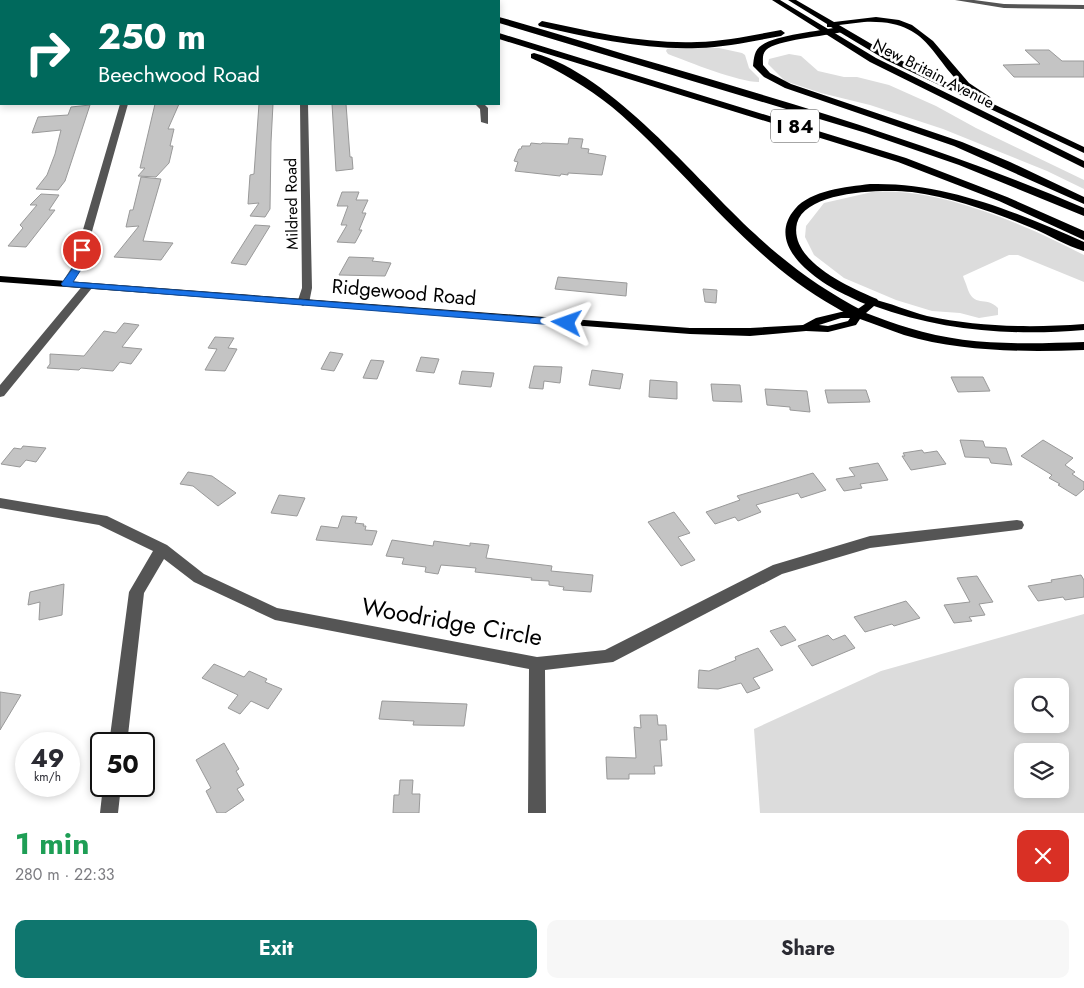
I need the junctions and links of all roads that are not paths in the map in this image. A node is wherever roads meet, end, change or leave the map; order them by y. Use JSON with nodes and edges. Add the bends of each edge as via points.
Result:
{"nodes":[{"id":1,"x":775,"y":0,"type":"edge"},
{"id":2,"x":791,"y":0,"type":"edge"},
{"id":3,"x":958,"y":0,"type":"edge"},
{"id":4,"x":1084,"y":7,"type":"edge"},
{"id":5,"x":500,"y":14,"type":"edge"},
{"id":6,"x":500,"y":20,"type":"edge"},
{"id":7,"x":816,"y":27,"type":"junction"},
{"id":8,"x":828,"y":29,"type":"junction"},
{"id":9,"x":839,"y":30,"type":"joint"},
{"id":10,"x":500,"y":36,"type":"edge"},
{"id":11,"x":500,"y":41,"type":"edge"},
{"id":12,"x":124,"y":105,"type":"edge"},
{"id":13,"x":304,"y":105,"type":"edge"},
{"id":14,"x":480,"y":105,"type":"edge"},
{"id":15,"x":486,"y":122,"type":"dead end"},
{"id":16,"x":1022,"y":122,"type":"junction"},
{"id":17,"x":1084,"y":150,"type":"edge"},
{"id":18,"x":1084,"y":165,"type":"edge"},
{"id":19,"x":1084,"y":201,"type":"edge"},
{"id":20,"x":1084,"y":212,"type":"edge"},
{"id":21,"x":1084,"y":236,"type":"edge"},
{"id":22,"x":1084,"y":247,"type":"edge"},
{"id":23,"x":0,"y":279,"type":"edge"},
{"id":24,"x":66,"y":284,"type":"junction"},
{"id":25,"x":88,"y":286,"type":"junction"},
{"id":26,"x":303,"y":302,"type":"junction"},
{"id":27,"x":872,"y":302,"type":"junction"},
{"id":28,"x":858,"y":314,"type":"junction"},
{"id":29,"x":1084,"y":327,"type":"edge"},
{"id":30,"x":1084,"y":346,"type":"edge"},
{"id":31,"x":0,"y":393,"type":"edge"},
{"id":32,"x":0,"y":503,"type":"edge"},
{"id":33,"x":1017,"y":525,"type":"dead end"},
{"id":34,"x":162,"y":549,"type":"junction"},
{"id":35,"x":536,"y":664,"type":"junction"},
{"id":36,"x":120,"y":732,"type":"edge"},
{"id":37,"x":111,"y":797,"type":"edge"},
{"id":38,"x":109,"y":813,"type":"edge"},
{"id":39,"x":537,"y":813,"type":"edge"}],
"edges":[{"from":1,"to":7,"type":"main road"},
{"from":2,"to":8,"type":"main road","name":"New Britain Avenue"},
{"from":3,"to":4,"type":"street","via":[[1004,6]]},
{"from":5,"to":7,"type":"highway","via":[[616,39],[664,44],[720,43]]},
{"from":6,"to":20,"type":"highway","number":"I 84","via":[[894,139]]},
{"from":7,"to":8,"type":"highway"},
{"from":8,"to":9,"type":"highway"},
{"from":8,"to":16,"type":"main road","via":[[856,20],[877,20],[914,29],[963,82]]},
{"from":8,"to":18,"type":"main road","name":"New Britain Avenue","via":[[894,71]]},
{"from":8,"to":19,"type":"highway","via":[[768,45],[759,53],[758,66],[788,86],[958,144]]},
{"from":9,"to":16,"type":"main road","name":"New Britain Avenue","via":[[913,71]]},
{"from":10,"to":21,"type":"highway","number":"I 84","via":[[902,160],[984,191]]},
{"from":11,"to":28,"type":"highway","via":[[562,68],[596,88],[783,266],[809,286]]},
{"from":12,"to":24,"type":"street","via":[[78,268]]},
{"from":13,"to":26,"type":"street","name":"Mildred Road","via":[[307,288]]},
{"from":14,"to":15,"type":"street","via":[[484,108]]},
{"from":16,"to":17,"type":"main road","name":"New Britain Avenue"},
{"from":22,"to":27,"type":"highway","via":[[994,210],[932,192],[869,187],[836,192],[813,200],[792,224],[791,236],[796,249],[821,275]]},
{"from":23,"to":24,"type":"main road","name":"Ridgewood Road"},
{"from":24,"to":25,"type":"main road","name":"Ridgewood Road"},
{"from":25,"to":26,"type":"main road","name":"Ridgewood Road"},
{"from":25,"to":31,"type":"street"},
{"from":26,"to":28,"type":"main road","name":"Ridgewood Road","via":[[735,332],[828,329],[850,324]]},
{"from":27,"to":28,"type":"main road","name":"Ridgewood Road"},
{"from":27,"to":29,"type":"main road","via":[[911,315],[976,328],[1031,331]]},
{"from":28,"to":30,"type":"main road","via":[[916,334],[970,344],[1023,348]]},
{"from":32,"to":34,"type":"street","name":"Woodridge Circle","via":[[102,520]]},
{"from":33,"to":35,"type":"street","name":"Woodridge Circle","via":[[861,545],[778,569],[607,657]]},
{"from":34,"to":35,"type":"street","name":"Woodridge Circle","via":[[199,578],[275,614]]},
{"from":34,"to":36,"type":"street","via":[[138,592]]},
{"from":35,"to":39,"type":"street"},
{"from":37,"to":38,"type":"street"}]}
